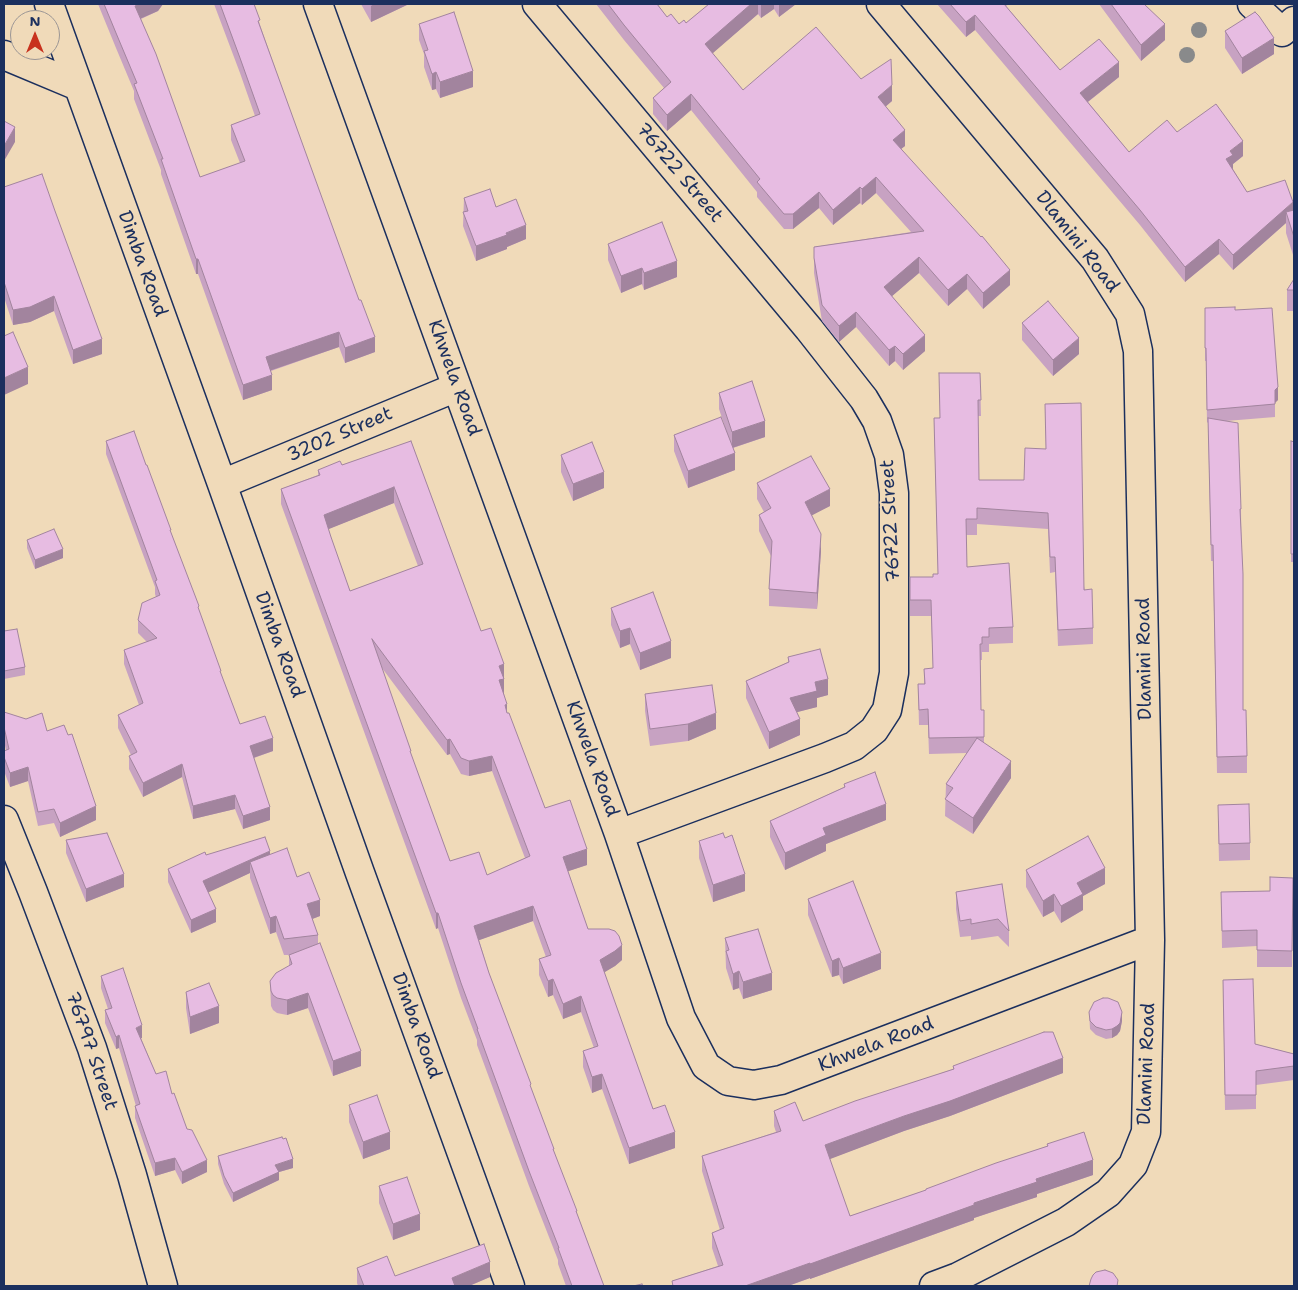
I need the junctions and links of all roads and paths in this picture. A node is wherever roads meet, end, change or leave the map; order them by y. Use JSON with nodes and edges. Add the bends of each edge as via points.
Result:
{"nodes":[{"id":1,"x":49,"y":4,"type":"edge"},
{"id":2,"x":318,"y":4,"type":"edge"},
{"id":3,"x":537,"y":4,"type":"edge"},
{"id":4,"x":880,"y":4,"type":"edge"},
{"id":5,"x":1252,"y":4,"type":"edge"},
{"id":6,"x":1290,"y":34,"type":"edge"},
{"id":7,"x":4,"y":55,"type":"edge"},
{"id":8,"x":78,"y":86,"type":"junction"},
{"id":9,"x":457,"y":387,"type":"junction"},
{"id":10,"x":222,"y":484,"type":"junction"},
{"id":11,"x":4,"y":820,"type":"edge"},
{"id":12,"x":619,"y":834,"type":"junction"},
{"id":13,"x":1150,"y":940,"type":"junction"},
{"id":14,"x":163,"y":1286,"type":"edge"},
{"id":15,"x":510,"y":1286,"type":"edge"},
{"id":16,"x":934,"y":1286,"type":"edge"}],
"edges":[{"from":1,"to":8,"type":"street","name":"Dimba Road"},
{"from":2,"to":9,"type":"street","name":"Khwela Road"},
{"from":3,"to":12,"type":"street","name":"76722 Street","via":[[864,399],[877,421],[889,455],[894,493],[894,674],[887,710],[874,730],[854,746],[825,758]]},
{"from":4,"to":13,"type":"street","name":"Dlamini Road","via":[[1094,259],[1130,314],[1138,351]]},
{"from":5,"to":6,"type":"street"},
{"from":7,"to":8,"type":"street"},
{"from":8,"to":10,"type":"street","name":"Dimba Road"},
{"from":9,"to":10,"type":"street","name":"3202 Street"},
{"from":9,"to":12,"type":"street","name":"Khwela Road"},
{"from":10,"to":15,"type":"street","name":"Dimba Road"},
{"from":11,"to":14,"type":"street","name":"76797 Street","via":[[92,1048]]},
{"from":12,"to":13,"type":"street","name":"Khwela Road","via":[[681,1018],[706,1066],[728,1081],[754,1085],[781,1080]]},
{"from":13,"to":16,"type":"street","name":"Dlamini Road","via":[[1146,1132],[1133,1165],[1108,1193],[1066,1222],[958,1278]]}]}
